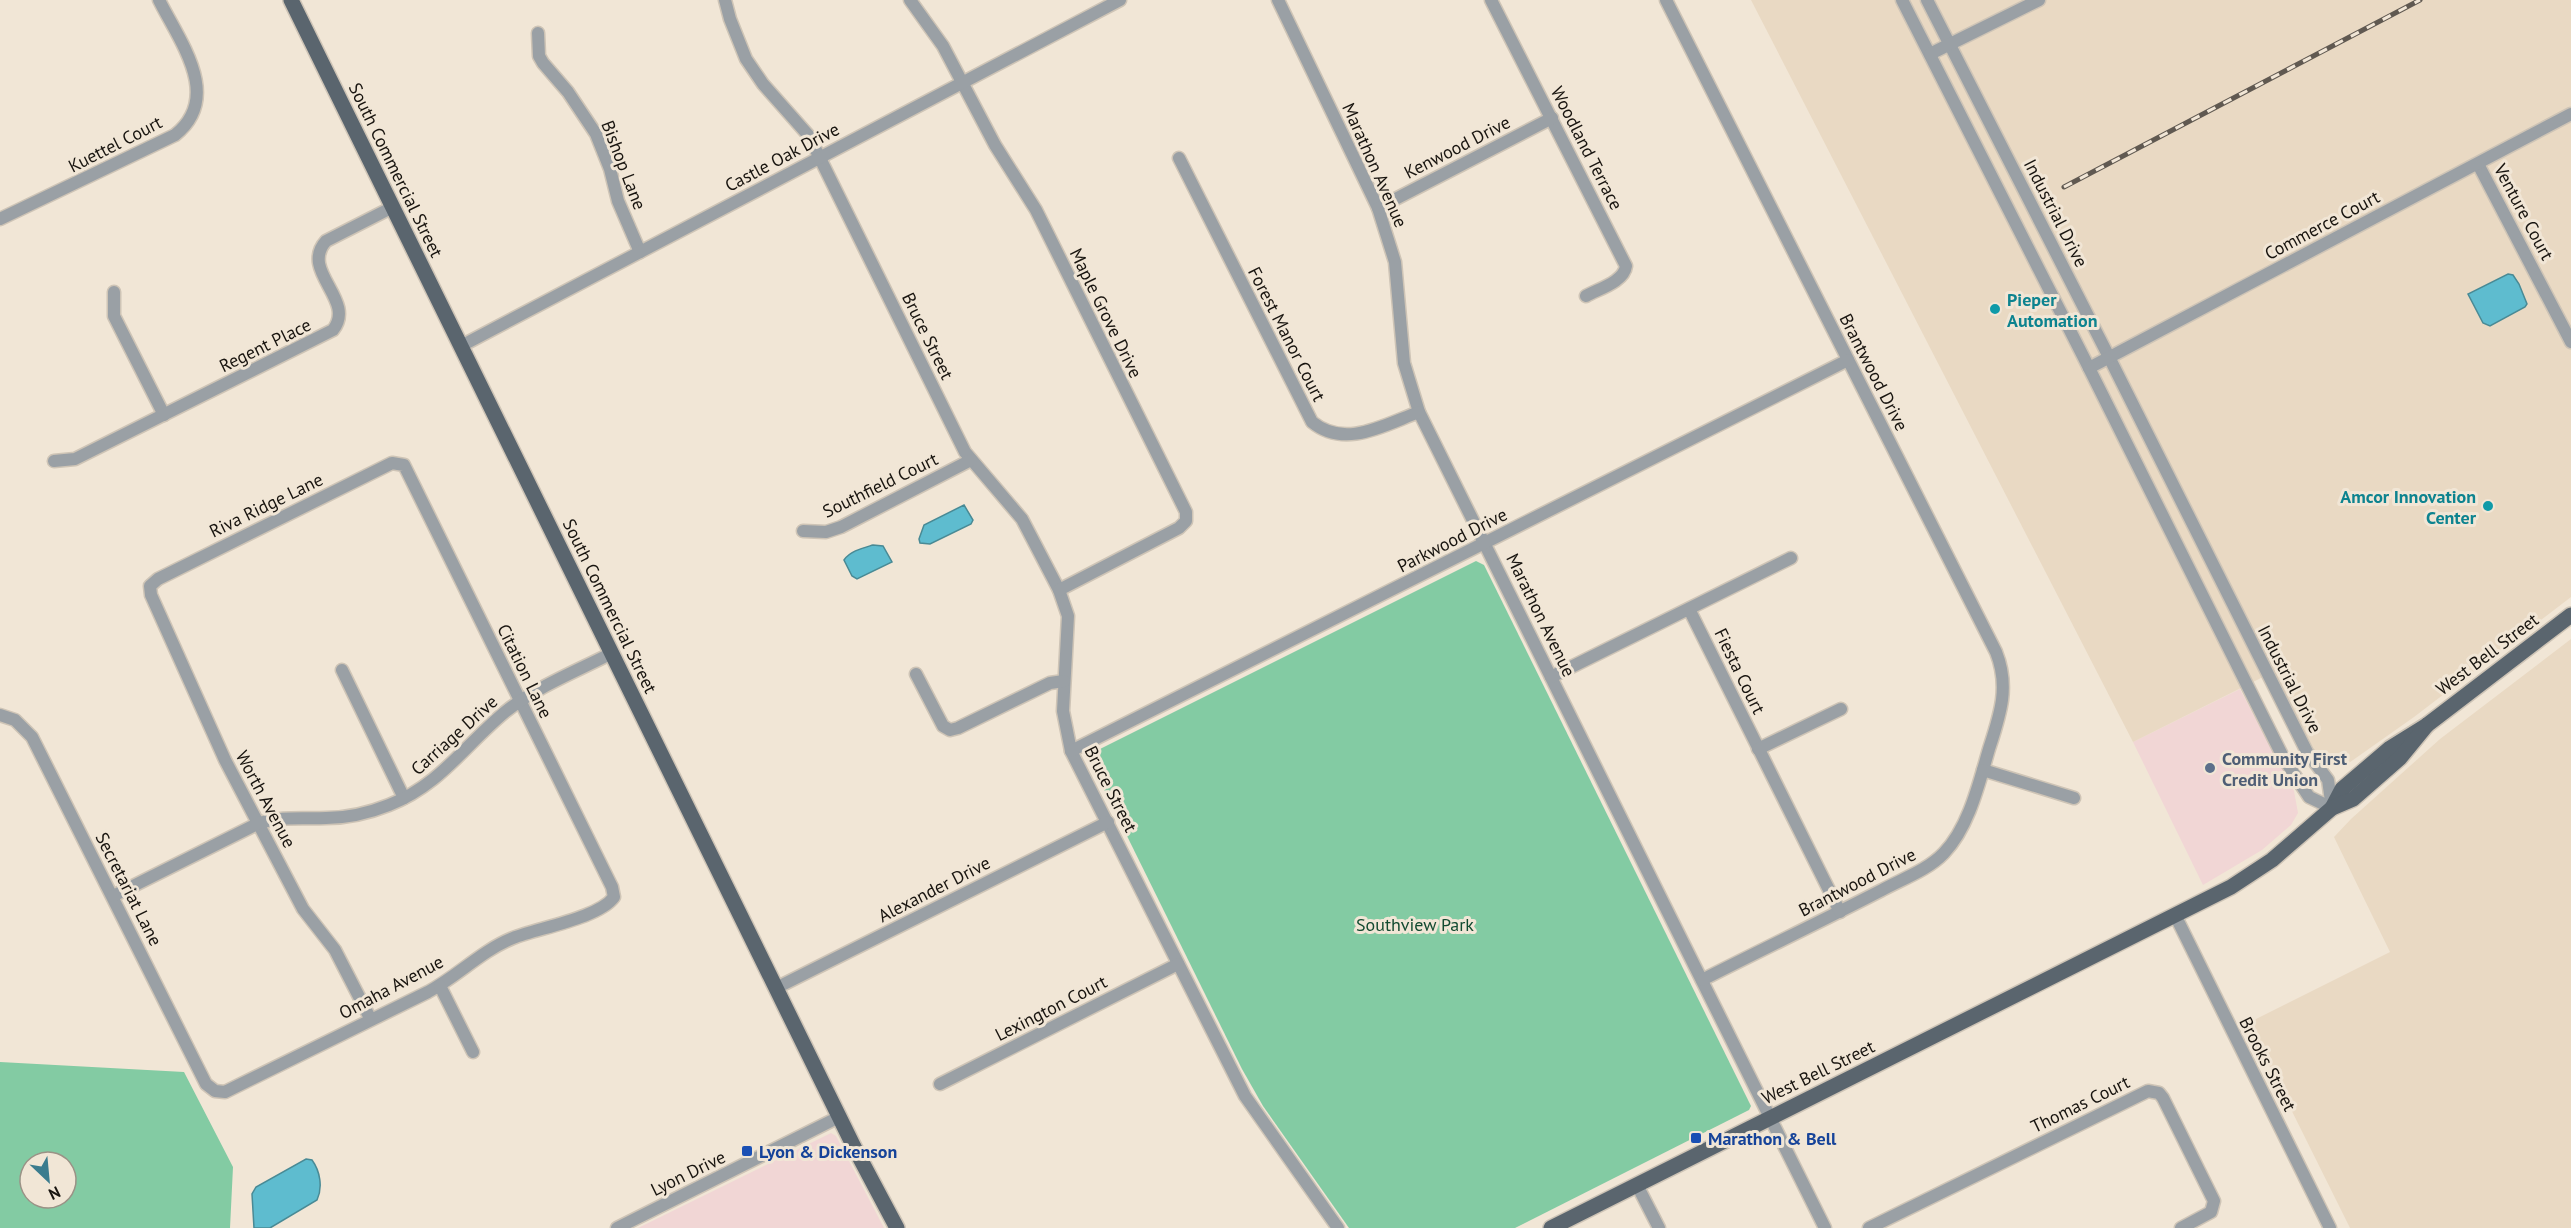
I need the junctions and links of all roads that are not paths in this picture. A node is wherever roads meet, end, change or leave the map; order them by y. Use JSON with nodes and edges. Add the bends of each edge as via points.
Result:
{"nodes":[{"id":1,"x":159,"y":0,"type":"edge"},
{"id":2,"x":291,"y":0,"type":"edge"},
{"id":3,"x":725,"y":0,"type":"edge"},
{"id":4,"x":910,"y":0,"type":"edge"},
{"id":5,"x":1120,"y":0,"type":"edge"},
{"id":6,"x":1278,"y":0,"type":"edge"},
{"id":7,"x":1491,"y":0,"type":"edge"},
{"id":8,"x":1666,"y":0,"type":"edge"},
{"id":9,"x":1902,"y":0,"type":"edge"},
{"id":10,"x":1927,"y":0,"type":"edge"},
{"id":11,"x":2039,"y":0,"type":"edge"},
{"id":12,"x":538,"y":33,"type":"dead end"},
{"id":13,"x":1949,"y":44,"type":"junction"},
{"id":14,"x":1930,"y":54,"type":"junction"},
{"id":15,"x":963,"y":82,"type":"junction"},
{"id":16,"x":2571,"y":114,"type":"edge"},
{"id":17,"x":1552,"y":118,"type":"junction"},
{"id":18,"x":820,"y":156,"type":"junction"},
{"id":19,"x":1179,"y":158,"type":"dead end"},
{"id":20,"x":2478,"y":164,"type":"junction"},
{"id":21,"x":393,"y":207,"type":"junction"},
{"id":22,"x":1378,"y":208,"type":"junction"},
{"id":23,"x":0,"y":219,"type":"edge"},
{"id":24,"x":640,"y":252,"type":"junction"},
{"id":25,"x":114,"y":292,"type":"dead end"},
{"id":26,"x":1586,"y":296,"type":"dead end"},
{"id":27,"x":2571,"y":342,"type":"edge"},
{"id":28,"x":461,"y":346,"type":"junction"},
{"id":29,"x":2109,"y":357,"type":"junction"},
{"id":30,"x":1848,"y":360,"type":"junction"},
{"id":31,"x":2089,"y":368,"type":"junction"},
{"id":32,"x":1419,"y":412,"type":"junction"},
{"id":33,"x":164,"y":415,"type":"junction"},
{"id":34,"x":971,"y":460,"type":"junction"},
{"id":35,"x":54,"y":462,"type":"dead end"},
{"id":36,"x":400,"y":463,"type":"joint"},
{"id":37,"x":803,"y":531,"type":"dead end"},
{"id":38,"x":1486,"y":544,"type":"junction"},
{"id":39,"x":1791,"y":558,"type":"dead end"},
{"id":40,"x":150,"y":586,"type":"joint"},
{"id":41,"x":1059,"y":590,"type":"junction"},
{"id":42,"x":1689,"y":609,"type":"junction"},
{"id":43,"x":2571,"y":615,"type":"edge"},
{"id":44,"x":612,"y":653,"type":"junction"},
{"id":45,"x":342,"y":670,"type":"dead end"},
{"id":46,"x":916,"y":674,"type":"dead end"},
{"id":47,"x":1551,"y":677,"type":"junction"},
{"id":48,"x":1064,"y":681,"type":"junction"},
{"id":49,"x":520,"y":701,"type":"junction"},
{"id":50,"x":1841,"y":709,"type":"dead end"},
{"id":51,"x":0,"y":715,"type":"edge"},
{"id":52,"x":1758,"y":749,"type":"junction"},
{"id":53,"x":1071,"y":751,"type":"junction"},
{"id":54,"x":1983,"y":770,"type":"junction"},
{"id":55,"x":404,"y":798,"type":"junction"},
{"id":56,"x":2074,"y":798,"type":"dead end"},
{"id":57,"x":2332,"y":808,"type":"junction"},
{"id":58,"x":1108,"y":822,"type":"junction"},
{"id":59,"x":259,"y":823,"type":"junction"},
{"id":60,"x":112,"y":896,"type":"junction"},
{"id":61,"x":614,"y":897,"type":"joint"},
{"id":62,"x":1839,"y":912,"type":"junction"},
{"id":63,"x":2175,"y":915,"type":"junction"},
{"id":64,"x":1178,"y":964,"type":"junction"},
{"id":65,"x":1702,"y":980,"type":"junction"},
{"id":66,"x":440,"y":986,"type":"junction"},
{"id":67,"x":776,"y":988,"type":"junction"},
{"id":68,"x":371,"y":1020,"type":"junction"},
{"id":69,"x":473,"y":1052,"type":"dead end"},
{"id":70,"x":940,"y":1084,"type":"dead end"},
{"id":71,"x":215,"y":1091,"type":"joint"},
{"id":72,"x":839,"y":1117,"type":"junction"},
{"id":73,"x":1770,"y":1118,"type":"junction"},
{"id":74,"x":1637,"y":1185,"type":"junction"},
{"id":75,"x":617,"y":1228,"type":"edge"},
{"id":76,"x":897,"y":1228,"type":"edge"},
{"id":77,"x":1338,"y":1228,"type":"edge"},
{"id":78,"x":1551,"y":1228,"type":"edge"},
{"id":79,"x":1659,"y":1228,"type":"edge"},
{"id":80,"x":1825,"y":1228,"type":"edge"},
{"id":81,"x":1869,"y":1228,"type":"edge"},
{"id":82,"x":2181,"y":1228,"type":"edge"},
{"id":83,"x":2330,"y":1228,"type":"edge"}],
"edges":[{"from":1,"to":23,"type":"street","name":"Kuettel Court","via":[[197,82],[197,104],[189,120],[175,135]]},
{"from":2,"to":21,"type":"main road","name":"South Commercial Street"},
{"from":3,"to":18,"type":"street","name":"Bruce Street","via":[[746,59],[774,97],[804,128]]},
{"from":4,"to":15,"type":"street","name":"Maple Grove Drive"},
{"from":5,"to":15,"type":"street","name":"Castle Oak Drive"},
{"from":6,"to":22,"type":"street","name":"Marathon Avenue"},
{"from":7,"to":17,"type":"street","name":"Woodland Terrace"},
{"from":8,"to":30,"type":"street","name":"Brantwood Drive"},
{"from":9,"to":14,"type":"street"},
{"from":10,"to":13,"type":"street","name":"Industrial Drive"},
{"from":11,"to":13,"type":"street"},
{"from":12,"to":24,"type":"street","name":"Bishop Lane","via":[[539,56],[596,134]]},
{"from":13,"to":14,"type":"street"},
{"from":13,"to":29,"type":"street","name":"Industrial Drive"},
{"from":14,"to":31,"type":"street"},
{"from":15,"to":18,"type":"street","name":"Castle Oak Drive"},
{"from":15,"to":41,"type":"street","name":"Maple Grove Drive","via":[[995,145],[1036,210],[1187,516],[1179,528]]},
{"from":16,"to":20,"type":"street","name":"Commerce Court"},
{"from":17,"to":22,"type":"street","name":"Kenwood Drive"},
{"from":17,"to":26,"type":"street","name":"Woodland Terrace","via":[[1626,266],[1626,272],[1619,278]]},
{"from":18,"to":24,"type":"street","name":"Castle Oak Drive"},
{"from":18,"to":34,"type":"street","name":"Bruce Street"},
{"from":19,"to":32,"type":"street","name":"Forest Manor Court","via":[[1312,422],[1328,433],[1348,436]]},
{"from":20,"to":27,"type":"street","name":"Venture Court"},
{"from":20,"to":29,"type":"street","name":"Commerce Court"},
{"from":21,"to":28,"type":"main road","name":"South Commercial Street"},
{"from":21,"to":33,"type":"street","name":"Regent Place","via":[[320,247],[317,260],[340,311],[333,330]]},
{"from":22,"to":32,"type":"street","name":"Marathon Avenue","via":[[1395,262],[1404,363]]},
{"from":24,"to":28,"type":"street","name":"Castle Oak Drive"},
{"from":25,"to":33,"type":"street","via":[[114,316]]},
{"from":28,"to":44,"type":"main road","name":"South Commercial Street"},
{"from":29,"to":31,"type":"street","name":"Commerce Court"},
{"from":29,"to":57,"type":"street","name":"Industrial Drive","via":[[2307,752],[2328,780]]},
{"from":30,"to":38,"type":"street","name":"Parkwood Drive"},
{"from":30,"to":54,"type":"street","name":"Brantwood Drive","via":[[2001,664],[2004,697]]},
{"from":31,"to":57,"type":"street","via":[[2289,767],[2309,797]]},
{"from":32,"to":38,"type":"street","name":"Marathon Avenue"},
{"from":33,"to":35,"type":"street","name":"Regent Place","via":[[75,459]]},
{"from":34,"to":37,"type":"street","name":"Southfield Court","via":[[842,527],[826,532]]},
{"from":34,"to":41,"type":"street","name":"Bruce Street","via":[[1023,519]]},
{"from":36,"to":40,"type":"street","name":"Riva Ridge Lane","via":[[392,463]]},
{"from":36,"to":49,"type":"street","name":"Citation Lane","via":[[407,469]]},
{"from":38,"to":47,"type":"street","name":"Marathon Avenue"},
{"from":38,"to":53,"type":"street","name":"Parkwood Drive"},
{"from":39,"to":42,"type":"street"},
{"from":40,"to":59,"type":"street","name":"Worth Avenue","via":[[213,734]]},
{"from":41,"to":48,"type":"street","name":"Bruce Street","via":[[1068,616]]},
{"from":42,"to":47,"type":"street"},
{"from":42,"to":52,"type":"street","name":"Fiesta Court"},
{"from":43,"to":57,"type":"main road","name":"West Bell Street","via":[[2427,725],[2390,748],[2343,789]]},
{"from":44,"to":49,"type":"street","name":"Carriage Drive"},
{"from":44,"to":67,"type":"main road","name":"South Commercial Street"},
{"from":45,"to":55,"type":"street"},
{"from":46,"to":48,"type":"street","via":[[943,726],[950,730],[1050,683]]},
{"from":47,"to":65,"type":"street","name":"Marathon Avenue"},
{"from":48,"to":53,"type":"street","name":"Bruce Street","via":[[1063,711]]},
{"from":49,"to":55,"type":"street","name":"Carriage Drive","via":[[438,777]]},
{"from":49,"to":61,"type":"street","name":"Citation Lane"},
{"from":50,"to":52,"type":"street"},
{"from":51,"to":60,"type":"street","name":"Secretariat Lane","via":[[15,720],[32,737]]},
{"from":52,"to":62,"type":"street","name":"Fiesta Court"},
{"from":53,"to":58,"type":"street","name":"Bruce Street"},
{"from":54,"to":56,"type":"street"},
{"from":54,"to":62,"type":"street","name":"Brantwood Drive","via":[[1960,832],[1944,854]]},
{"from":55,"to":59,"type":"street","name":"Carriage Drive","via":[[349,816]]},
{"from":57,"to":63,"type":"main road","name":"West Bell Street","via":[[2265,865]]},
{"from":58,"to":64,"type":"street","name":"Bruce Street"},
{"from":58,"to":67,"type":"street","name":"Alexander Drive"},
{"from":59,"to":60,"type":"street","name":"Carriage Drive"},
{"from":59,"to":68,"type":"street","name":"Worth Avenue","via":[[303,909],[335,950]]},
{"from":60,"to":71,"type":"street","name":"Secretariat Lane","via":[[207,1084]]},
{"from":61,"to":66,"type":"street","name":"Omaha Avenue","via":[[568,922],[489,950]]},
{"from":62,"to":65,"type":"street","name":"Brantwood Drive"},
{"from":63,"to":73,"type":"main road","name":"West Bell Street"},
{"from":63,"to":83,"type":"street","name":"Brooks Street"},
{"from":64,"to":70,"type":"street","name":"Lexington Court"},
{"from":64,"to":77,"type":"street","name":"Bruce Street","via":[[1254,1110]]},
{"from":65,"to":73,"type":"street","name":"Marathon Avenue"},
{"from":66,"to":68,"type":"street","name":"Omaha Avenue"},
{"from":66,"to":69,"type":"street"},
{"from":67,"to":72,"type":"main road","name":"South Commercial Street"},
{"from":68,"to":71,"type":"street","name":"Omaha Avenue","via":[[225,1092]]},
{"from":72,"to":75,"type":"street","name":"Lyon Drive"},
{"from":72,"to":76,"type":"main road","name":"South Commercial Street"},
{"from":73,"to":74,"type":"main road","name":"West Bell Street"},
{"from":73,"to":80,"type":"street","name":"Marathon Avenue"},
{"from":74,"to":78,"type":"main road","name":"West Bell Street"},
{"from":74,"to":79,"type":"street"},
{"from":81,"to":82,"type":"street","name":"Thomas Court","via":[[2148,1091],[2163,1098],[2214,1201],[2211,1212]]}]}
